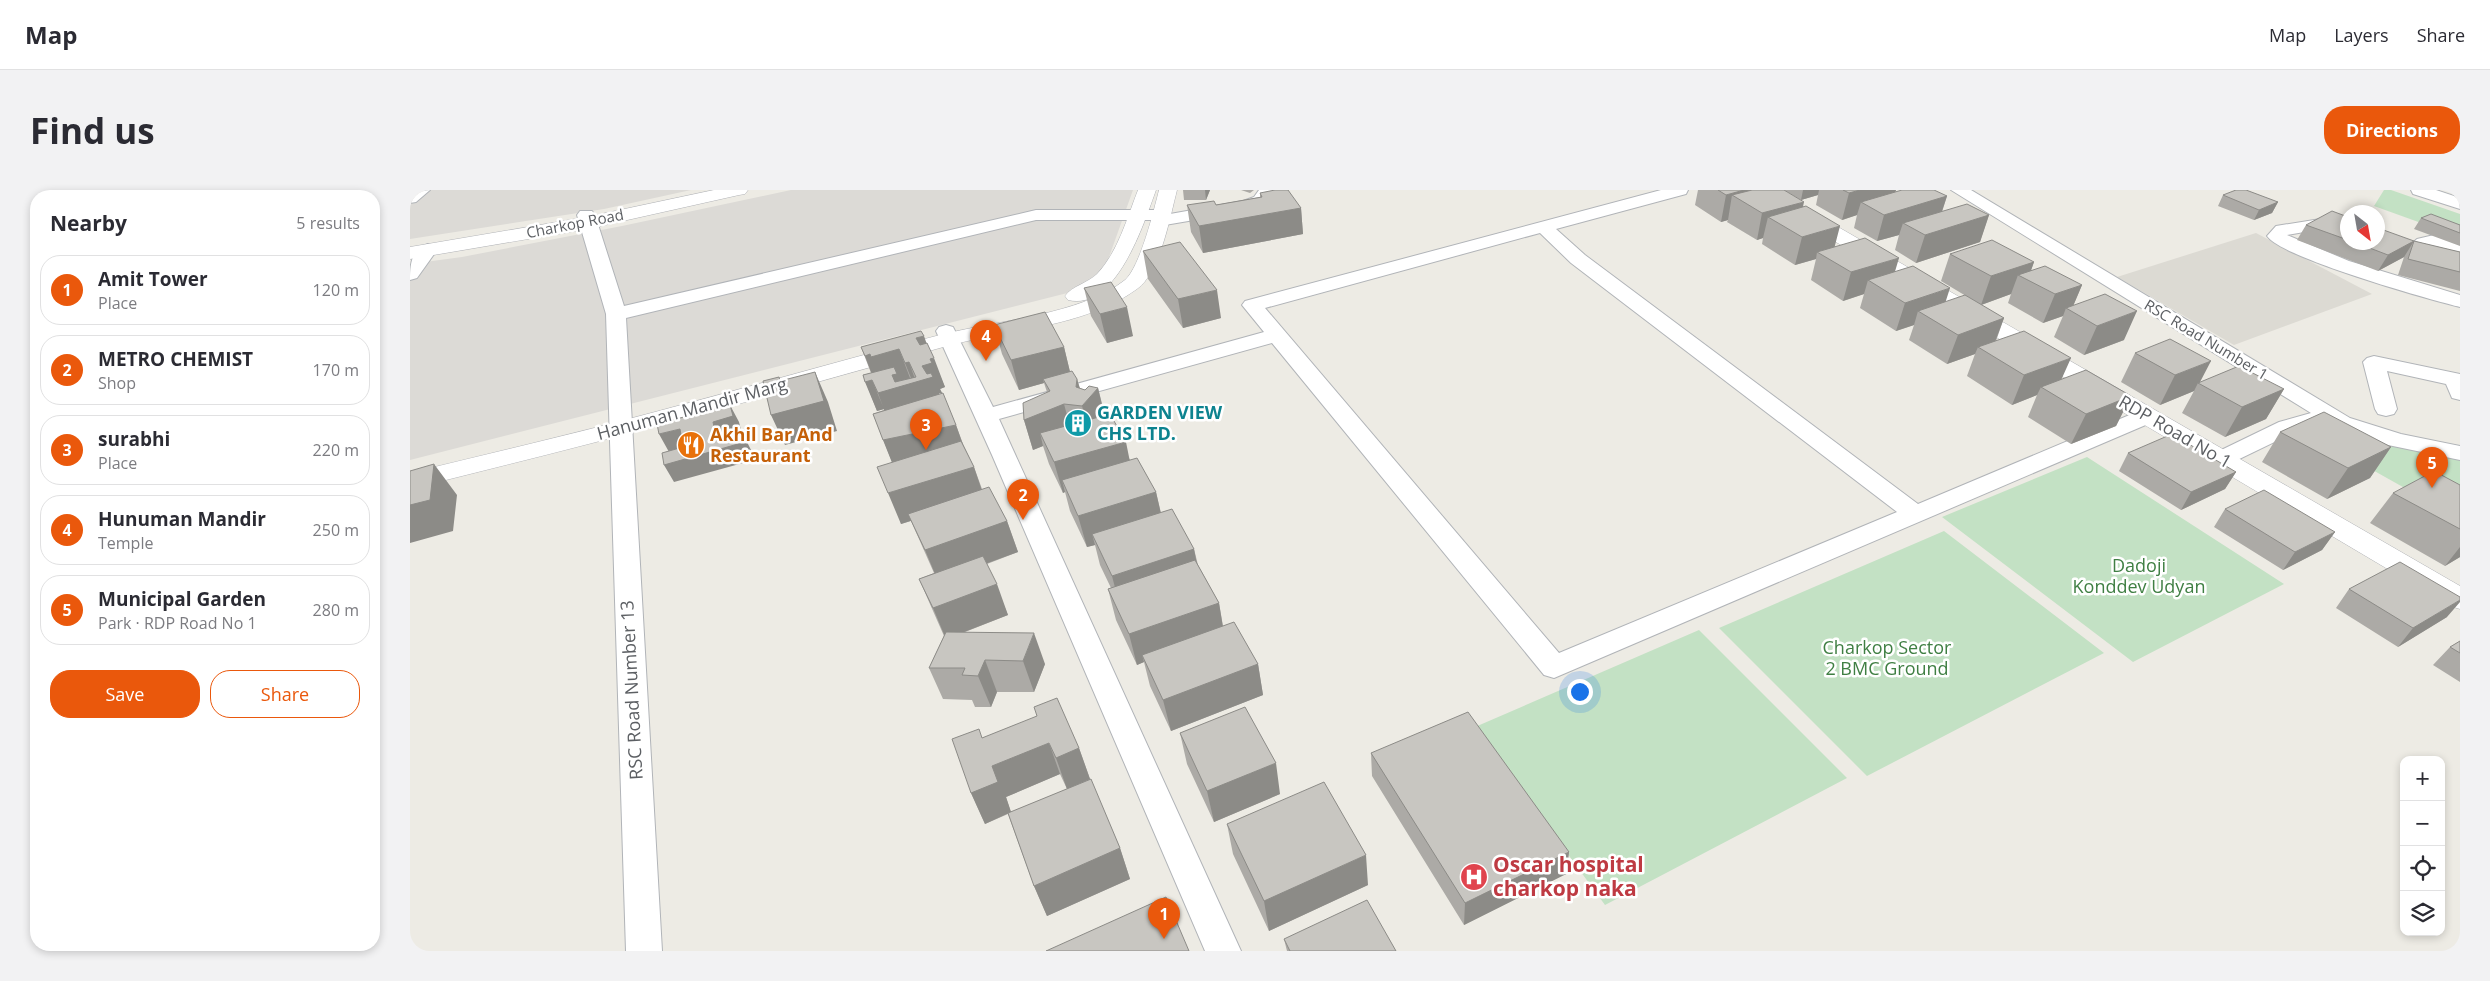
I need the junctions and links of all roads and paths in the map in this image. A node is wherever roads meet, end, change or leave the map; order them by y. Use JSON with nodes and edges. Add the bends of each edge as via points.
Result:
{"nodes":[{"id":1,"x":422,"y":190,"type":"edge"},
{"id":2,"x":704,"y":190,"type":"edge"},
{"id":3,"x":739,"y":190,"type":"edge"},
{"id":4,"x":1147,"y":190,"type":"edge"},
{"id":5,"x":1168,"y":190,"type":"edge"},
{"id":6,"x":1267,"y":190,"type":"edge"},
{"id":7,"x":1680,"y":190,"type":"edge"},
{"id":8,"x":1761,"y":190,"type":"edge"},
{"id":9,"x":1959,"y":190,"type":"edge"},
{"id":10,"x":2419,"y":190,"type":"edge"},
{"id":11,"x":410,"y":198,"type":"edge"},
{"id":12,"x":2460,"y":204,"type":"edge"},
{"id":13,"x":1137,"y":215,"type":"junction"},
{"id":14,"x":1161,"y":218,"type":"junction"},
{"id":15,"x":586,"y":219,"type":"junction"},
{"id":16,"x":2340,"y":223,"type":"edge"},
{"id":17,"x":1544,"y":227,"type":"junction"},
{"id":18,"x":410,"y":243,"type":"edge"},
{"id":19,"x":2460,"y":249,"type":"edge"},
{"id":20,"x":419,"y":252,"type":"edge"},
{"id":21,"x":2460,"y":260,"type":"edge"},
{"id":22,"x":410,"y":274,"type":"edge"},
{"id":23,"x":2460,"y":301,"type":"edge"},
{"id":24,"x":616,"y":314,"type":"junction"},
{"id":25,"x":948,"y":335,"type":"junction"},
{"id":26,"x":1277,"y":335,"type":"junction"},
{"id":27,"x":2458,"y":384,"type":"edge"},
{"id":28,"x":2386,"y":409,"type":"dead end"},
{"id":29,"x":985,"y":416,"type":"junction"},
{"id":30,"x":2147,"y":416,"type":"junction"},
{"id":31,"x":621,"y":423,"type":"junction"},
{"id":32,"x":2342,"y":423,"type":"junction"},
{"id":33,"x":2460,"y":453,"type":"edge"},
{"id":34,"x":2221,"y":459,"type":"junction"},
{"id":35,"x":410,"y":468,"type":"edge"},
{"id":36,"x":410,"y":481,"type":"edge"},
{"id":37,"x":1915,"y":514,"type":"junction"},
{"id":38,"x":2460,"y":599,"type":"edge"},
{"id":39,"x":644,"y":951,"type":"edge"},
{"id":40,"x":1223,"y":951,"type":"edge"}],
"edges":[{"from":1,"to":11,"type":"street"},
{"from":2,"to":15,"type":"street","name":"Charkop Road"},
{"from":3,"to":15,"type":"street","name":"Charkop Road"},
{"from":4,"to":13,"type":"street"},
{"from":5,"to":14,"type":"street","name":"Hanuman Mandir Marg"},
{"from":6,"to":14,"type":"street","via":[[1260,201],[1247,206]]},
{"from":7,"to":17,"type":"street"},
{"from":8,"to":30,"type":"street","name":"RDP Road No 1"},
{"from":9,"to":32,"type":"street","name":"RSC Road Number 1"},
{"from":10,"to":12,"type":"street"},
{"from":13,"to":14,"type":"street"},
{"from":13,"to":24,"type":"street","via":[[1036,216]]},
{"from":13,"to":25,"type":"street","via":[[1120,257],[1101,282],[1079,294]]},
{"from":14,"to":25,"type":"street","name":"Hanuman Mandir Marg","via":[[1142,274],[1134,283],[1116,293],[1058,314]]},
{"from":15,"to":18,"type":"street","name":"Charkop Road"},
{"from":15,"to":20,"type":"street","name":"Charkop Road"},
{"from":15,"to":24,"type":"street","name":"RSC Road Number 13"},
{"from":16,"to":23,"type":"street","via":[[2282,230],[2276,236],[2320,256]]},
{"from":17,"to":26,"type":"street","via":[[1252,305]]},
{"from":17,"to":37,"type":"street","via":[[1578,259]]},
{"from":19,"to":21,"type":"street","via":[[2435,240],[2409,244]]},
{"from":20,"to":22,"type":"street"},
{"from":24,"to":31,"type":"street","name":"RSC Road Number 13"},
{"from":25,"to":29,"type":"street"},
{"from":25,"to":31,"type":"street","name":"Hanuman Mandir Marg"},
{"from":26,"to":29,"type":"street"},
{"from":26,"to":37,"type":"street","via":[[1554,668]]},
{"from":27,"to":28,"type":"street","via":[[2374,362]]},
{"from":29,"to":40,"type":"street"},
{"from":30,"to":34,"type":"street","name":"RDP Road No 1"},
{"from":30,"to":37,"type":"street"},
{"from":31,"to":35,"type":"street"},
{"from":31,"to":36,"type":"street","name":"Hanuman Mandir Marg"},
{"from":31,"to":39,"type":"street","name":"RSC Road Number 13"},
{"from":32,"to":33,"type":"street","via":[[2396,440]]},
{"from":32,"to":34,"type":"street","via":[[2309,420],[2287,427]]},
{"from":34,"to":38,"type":"street","name":"RDP Road No 1"}]}
